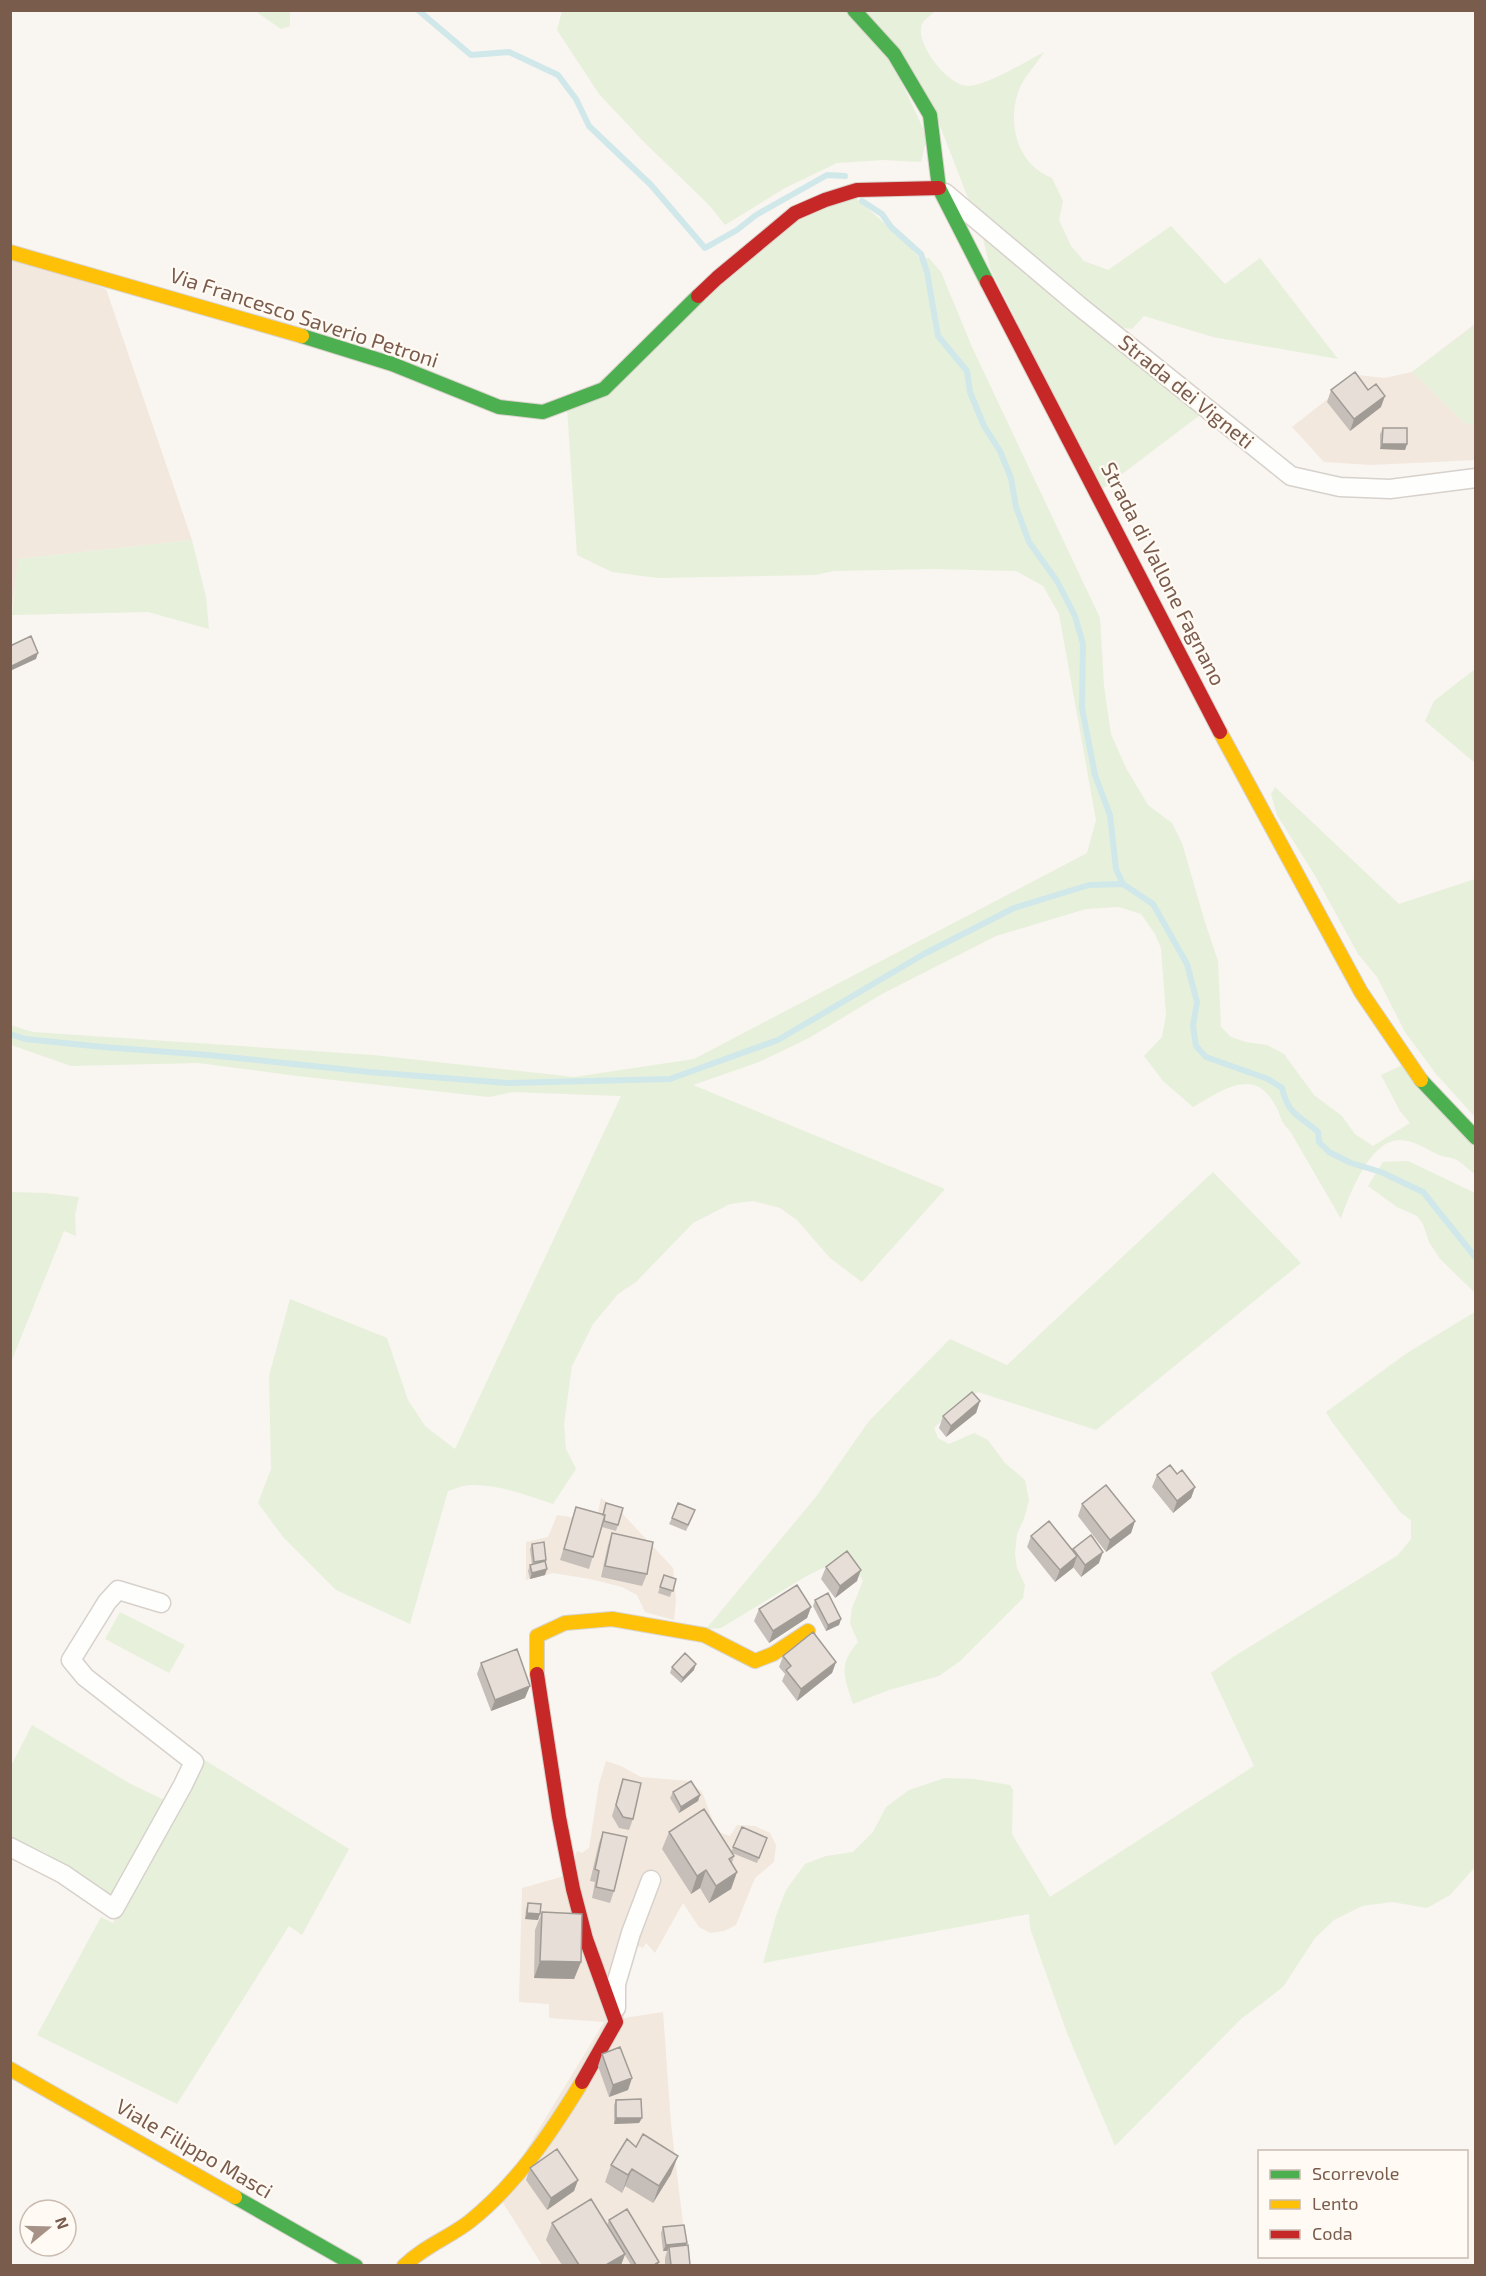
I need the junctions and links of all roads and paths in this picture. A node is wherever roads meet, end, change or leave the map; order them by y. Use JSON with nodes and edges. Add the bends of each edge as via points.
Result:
{"nodes":[{"id":1,"x":854,"y":10,"type":"edge"},
{"id":2,"x":939,"y":188,"type":"junction"},
{"id":3,"x":10,"y":252,"type":"edge"},
{"id":4,"x":1476,"y":477,"type":"edge"},
{"id":5,"x":1476,"y":1138,"type":"edge"},
{"id":6,"x":160,"y":1603,"type":"dead end"},
{"id":7,"x":808,"y":1631,"type":"dead end"},
{"id":8,"x":10,"y":1847,"type":"edge"},
{"id":9,"x":651,"y":1880,"type":"dead end"},
{"id":10,"x":616,"y":2022,"type":"junction"},
{"id":11,"x":10,"y":2069,"type":"edge"},
{"id":12,"x":356,"y":2265,"type":"edge"},
{"id":13,"x":404,"y":2265,"type":"edge"}],
"edges":[{"from":1,"to":2,"type":"street","name":"Strada di Vallone Fagnano","via":[[894,54],[930,115]]},
{"from":2,"to":3,"type":"street","name":"Via Francesco Saverio Petroni","via":[[857,190],[795,213],[717,278],[604,389],[543,412],[498,408],[392,364]]},
{"from":2,"to":4,"type":"street","name":"Strada dei Vigneti","via":[[1291,477],[1340,487],[1390,489]]},
{"from":2,"to":5,"type":"street","name":"Strada di Vallone Fagnano","via":[[1248,786],[1362,992],[1418,1077]]},
{"from":6,"to":8,"type":"street","via":[[118,1590],[71,1660],[85,1677],[194,1761],[114,1909],[63,1874]]},
{"from":7,"to":10,"type":"street","via":[[755,1661],[704,1635],[612,1619],[565,1623],[537,1636],[537,1682],[573,1889],[586,1939]]},
{"from":9,"to":10,"type":"street","via":[[616,1984]]},
{"from":10,"to":13,"type":"street","via":[[576,2090],[510,2184],[468,2222],[422,2249]]},
{"from":11,"to":12,"type":"street","name":"Viale Filippo Masci"}]}
